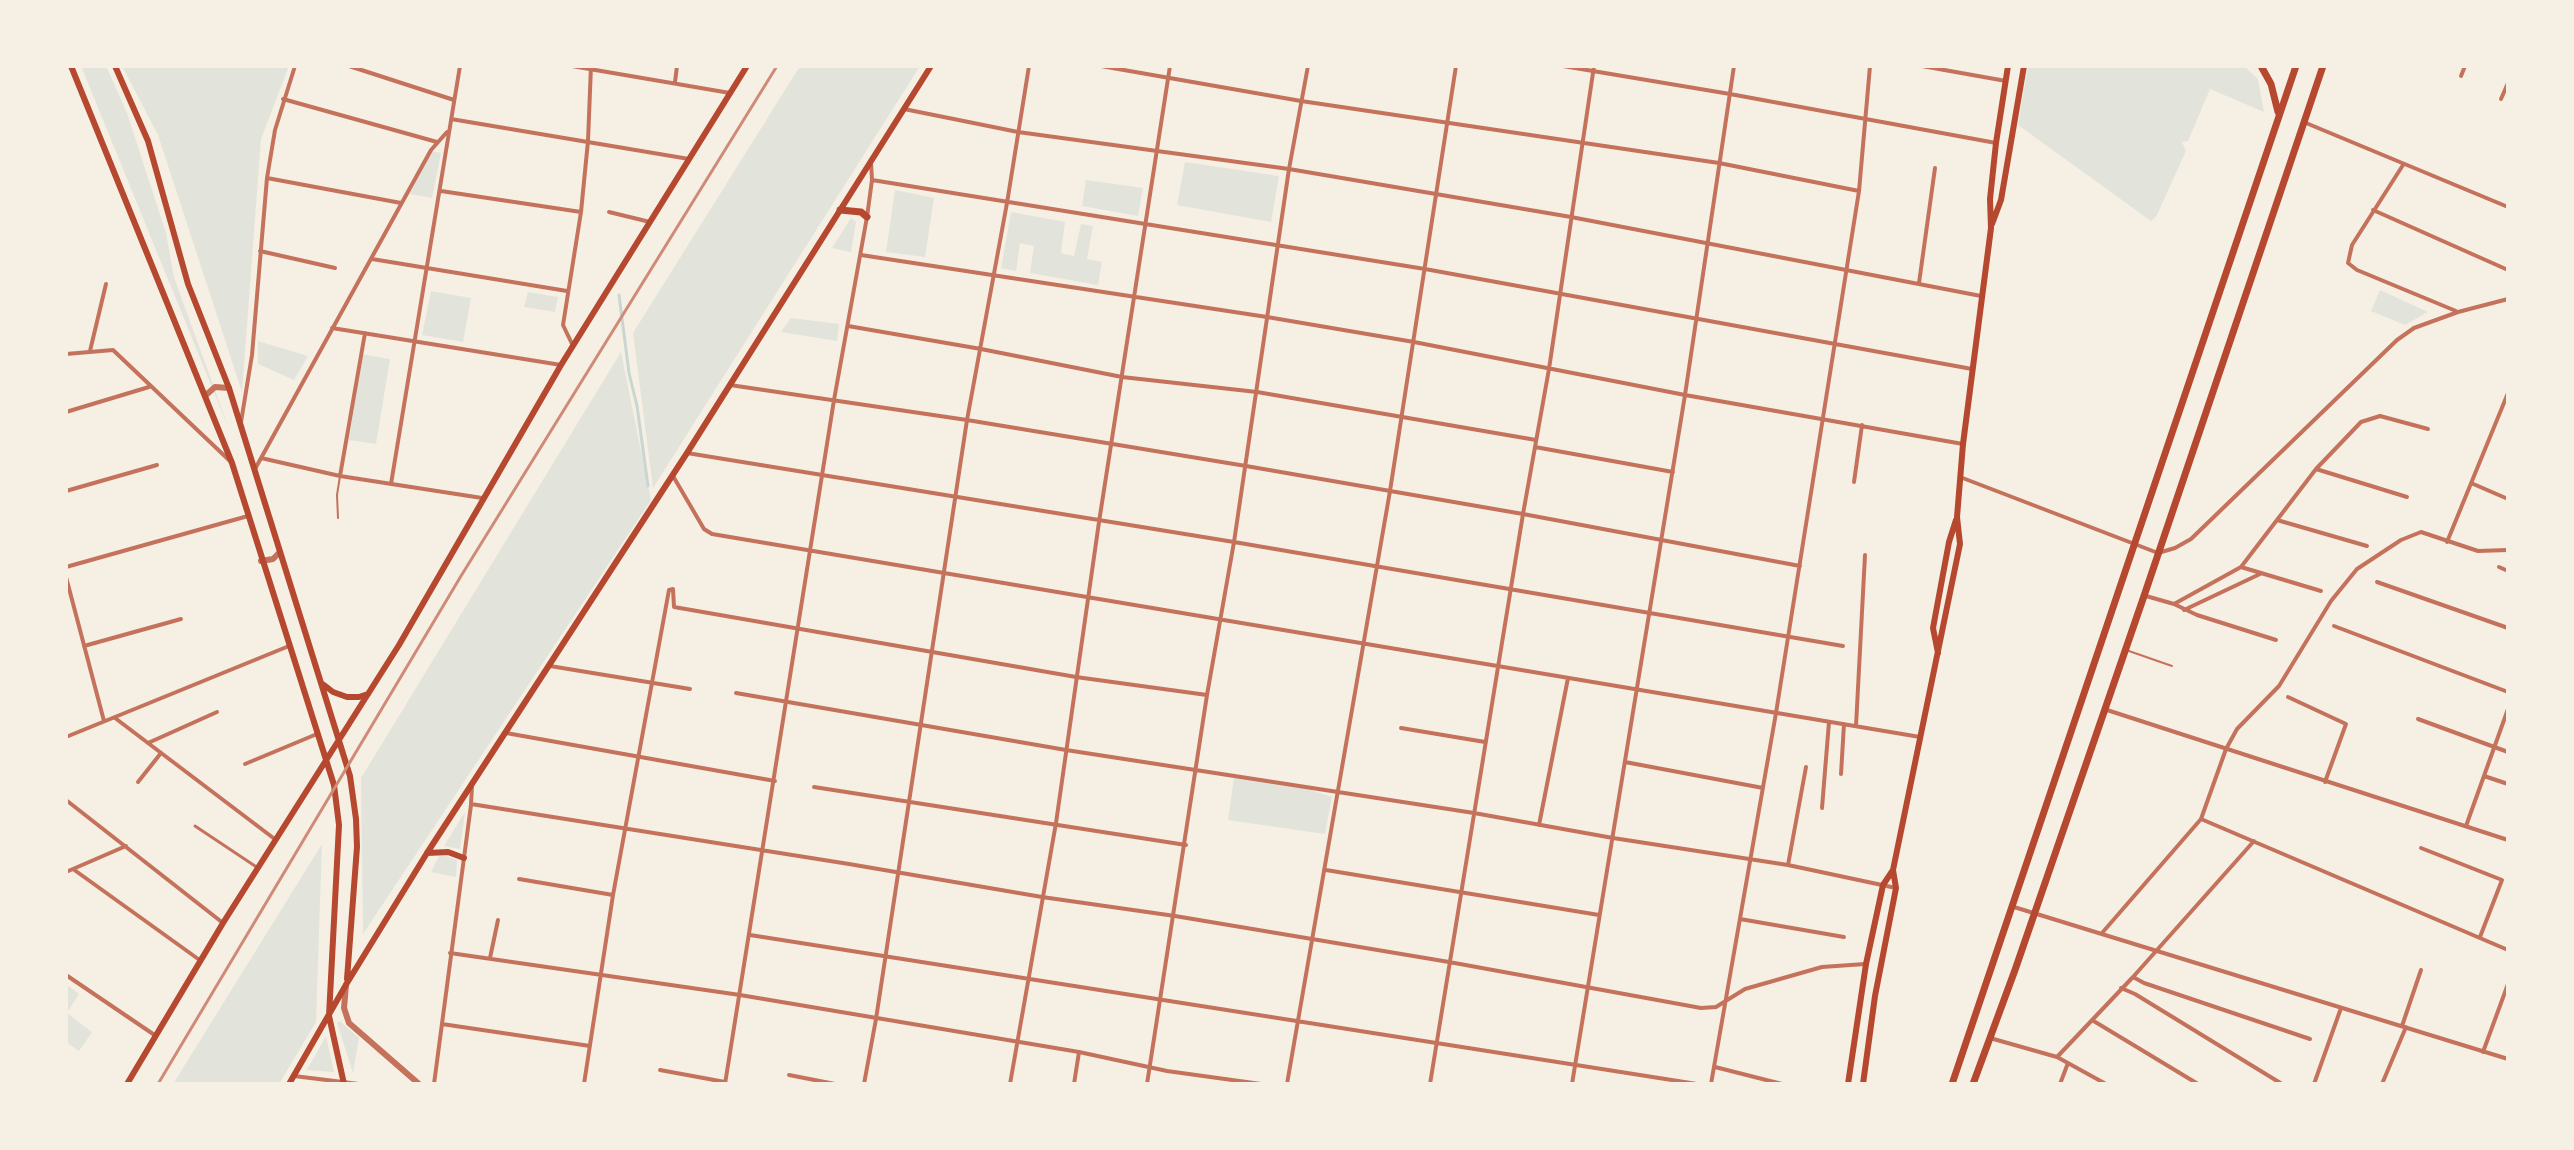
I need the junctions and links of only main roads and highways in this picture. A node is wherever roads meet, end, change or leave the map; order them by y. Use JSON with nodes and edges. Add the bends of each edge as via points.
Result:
{"nodes":[{"id":1,"x":71,"y":66,"type":"edge"},
{"id":2,"x":115,"y":66,"type":"edge"},
{"id":3,"x":747,"y":66,"type":"edge"},
{"id":4,"x":931,"y":66,"type":"edge"},
{"id":5,"x":2008,"y":66,"type":"edge"},
{"id":6,"x":2024,"y":66,"type":"edge"},
{"id":7,"x":2261,"y":66,"type":"edge"},
{"id":8,"x":2296,"y":66,"type":"edge"},
{"id":9,"x":2323,"y":66,"type":"edge"},
{"id":10,"x":2278,"y":118,"type":"junction"},
{"id":11,"x":840,"y":210,"type":"junction"},
{"id":12,"x":867,"y":217,"type":"road end"},
{"id":13,"x":1991,"y":228,"type":"junction"},
{"id":14,"x":1957,"y":517,"type":"junction"},
{"id":15,"x":1938,"y":653,"type":"junction"},
{"id":16,"x":324,"y":685,"type":"junction"},
{"id":17,"x":368,"y":694,"type":"junction"},
{"id":18,"x":340,"y":739,"type":"junction"},
{"id":19,"x":326,"y":761,"type":"junction"},
{"id":20,"x":427,"y":853,"type":"junction"},
{"id":21,"x":464,"y":858,"type":"road end"},
{"id":22,"x":1893,"y":870,"type":"junction"},
{"id":23,"x":347,"y":983,"type":"junction"},
{"id":24,"x":329,"y":1016,"type":"junction"},
{"id":25,"x":344,"y":1083,"type":"edge"},
{"id":26,"x":127,"y":1084,"type":"edge"},
{"id":27,"x":289,"y":1084,"type":"edge"},
{"id":28,"x":1848,"y":1084,"type":"edge"},
{"id":29,"x":1863,"y":1084,"type":"edge"},
{"id":30,"x":1952,"y":1084,"type":"edge"},
{"id":31,"x":1973,"y":1084,"type":"edge"}],
"edges":[{"from":1,"to":19,"type":"main road","via":[[232,463]]},
{"from":2,"to":16,"type":"main road","via":[[148,141],[188,284],[229,388]]},
{"from":3,"to":17,"type":"main road","via":[[561,365]]},
{"from":4,"to":11,"type":"main road"},
{"from":5,"to":13,"type":"main road","via":[[1990,199]]},
{"from":6,"to":13,"type":"main road","via":[[2001,200]]},
{"from":7,"to":10,"type":"main road"},
{"from":8,"to":10,"type":"main road"},
{"from":9,"to":31,"type":"main road"},
{"from":10,"to":30,"type":"main road"},
{"from":11,"to":12,"type":"main road"},
{"from":11,"to":20,"type":"main road"},
{"from":13,"to":14,"type":"main road"},
{"from":14,"to":15,"type":"main road","via":[[1960,544]]},
{"from":14,"to":15,"type":"main road","via":[[1933,628]]},
{"from":15,"to":22,"type":"main road"},
{"from":16,"to":17,"type":"main road","via":[[347,697]]},
{"from":16,"to":18,"type":"main road"},
{"from":17,"to":18,"type":"main road"},
{"from":18,"to":19,"type":"main road"},
{"from":18,"to":23,"type":"main road","via":[[356,819]]},
{"from":19,"to":24,"type":"main road","via":[[339,811]]},
{"from":19,"to":26,"type":"main road"},
{"from":20,"to":21,"type":"main road"},
{"from":20,"to":23,"type":"main road"},
{"from":22,"to":28,"type":"main road","via":[[1883,885],[1866,964]]},
{"from":22,"to":29,"type":"main road","via":[[1896,888]]},
{"from":23,"to":24,"type":"main road"},
{"from":24,"to":25,"type":"main road"},
{"from":24,"to":27,"type":"main road"}]}
